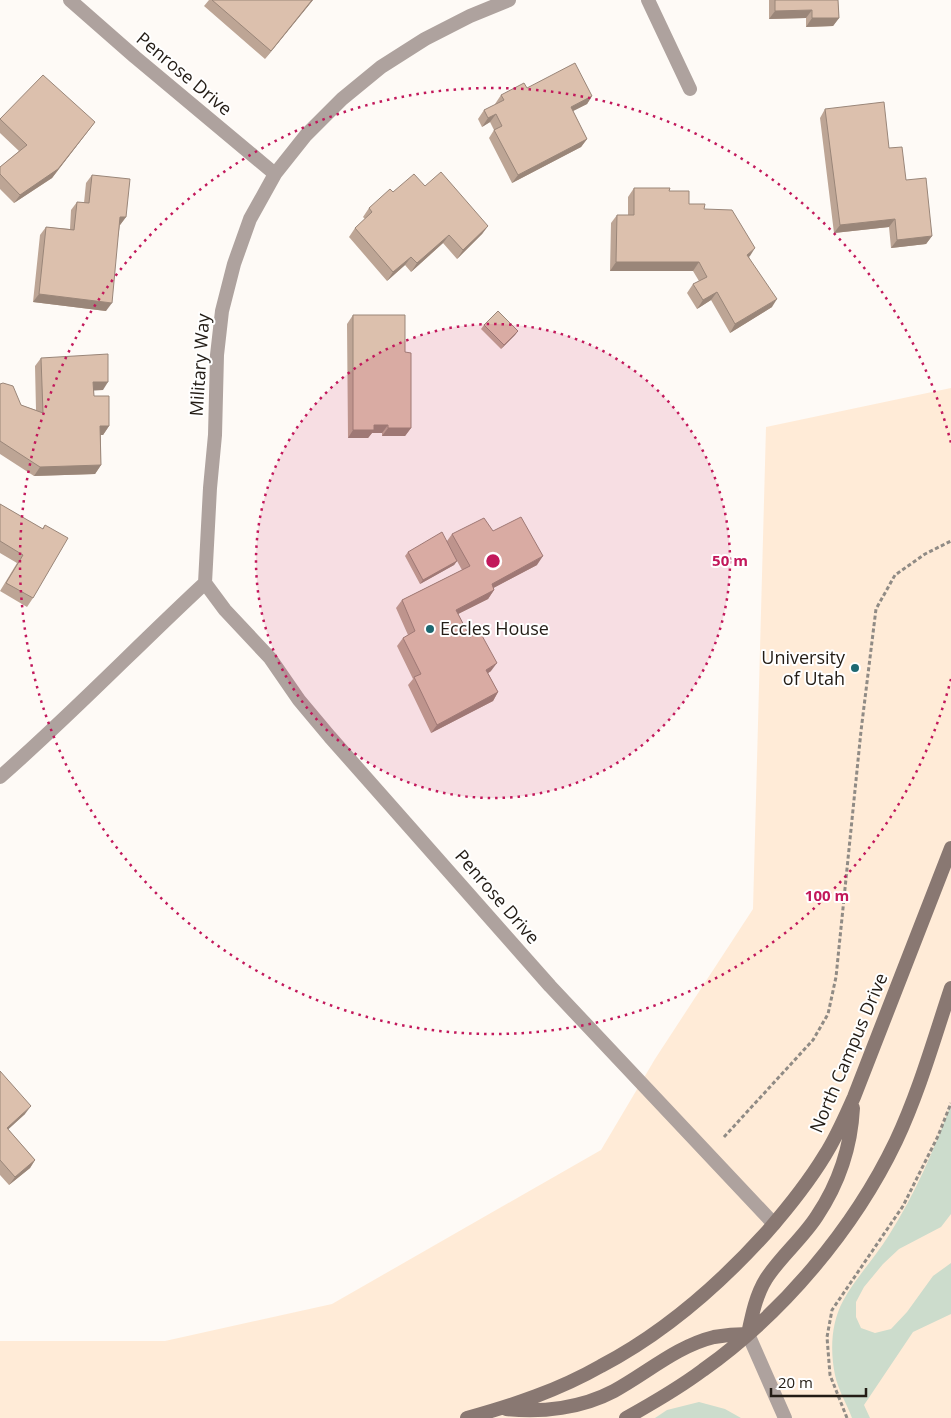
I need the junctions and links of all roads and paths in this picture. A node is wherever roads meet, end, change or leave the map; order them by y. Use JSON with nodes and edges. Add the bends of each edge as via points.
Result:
{"nodes":[{"id":1,"x":70,"y":0,"type":"edge"},
{"id":2,"x":510,"y":0,"type":"edge"},
{"id":3,"x":648,"y":0,"type":"edge"},
{"id":4,"x":690,"y":89,"type":"dead end"},
{"id":5,"x":275,"y":174,"type":"junction"},
{"id":6,"x":951,"y":541,"type":"edge"},
{"id":7,"x":204,"y":583,"type":"junction"},
{"id":8,"x":0,"y":777,"type":"edge"},
{"id":9,"x":951,"y":848,"type":"edge"},
{"id":10,"x":951,"y":988,"type":"edge"},
{"id":11,"x":854,"y":1097,"type":"junction"},
{"id":12,"x":951,"y":1103,"type":"edge"},
{"id":13,"x":709,"y":1154,"type":"junction"},
{"id":14,"x":774,"y":1224,"type":"junction"},
{"id":15,"x":748,"y":1334,"type":"junction"},
{"id":16,"x":502,"y":1409,"type":"junction"},
{"id":17,"x":467,"y":1418,"type":"edge"},
{"id":18,"x":626,"y":1418,"type":"edge"},
{"id":19,"x":785,"y":1418,"type":"edge"},
{"id":20,"x":848,"y":1418,"type":"edge"}],
"edges":[{"from":1,"to":5,"type":"street","name":"Penrose Drive"},
{"from":2,"to":5,"type":"street","name":"Military Way","via":[[425,39],[381,67],[306,135]]},
{"from":3,"to":4,"type":"street"},
{"from":5,"to":7,"type":"street","name":"Military Way","via":[[250,219],[222,311],[216,355],[215,435]]},
{"from":6,"to":13,"type":"path","via":[[895,575],[876,609],[836,977],[828,1014],[813,1040]]},
{"from":7,"to":8,"type":"street"},
{"from":7,"to":13,"type":"street","name":"Penrose Drive","via":[[270,658],[299,700],[550,986]]},
{"from":9,"to":11,"type":"main road","name":"North Campus Drive"},
{"from":10,"to":15,"type":"main road","via":[[908,1115],[866,1196],[816,1265]]},
{"from":11,"to":14,"type":"main road","name":"North Campus Drive","via":[[825,1155]]},
{"from":11,"to":15,"type":"main road","via":[[848,1145],[830,1194],[816,1217],[766,1279]]},
{"from":12,"to":20,"type":"path","via":[[904,1206],[832,1310],[827,1337],[830,1375]]},
{"from":13,"to":14,"type":"street","name":"Penrose Drive"},
{"from":14,"to":16,"type":"main road","name":"North Campus Drive","via":[[715,1285],[653,1335],[601,1367]]},
{"from":15,"to":16,"type":"main road","via":[[698,1342],[612,1392],[589,1401],[543,1410]]},
{"from":15,"to":18,"type":"main road","via":[[704,1370]]},
{"from":15,"to":19,"type":"street"},
{"from":16,"to":17,"type":"main road","name":"North Campus Drive"}]}
